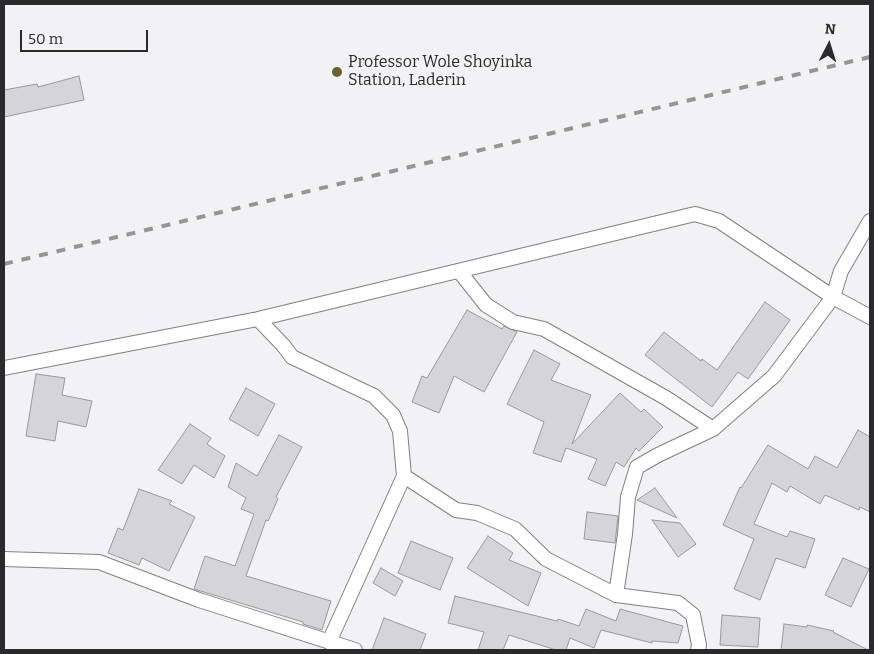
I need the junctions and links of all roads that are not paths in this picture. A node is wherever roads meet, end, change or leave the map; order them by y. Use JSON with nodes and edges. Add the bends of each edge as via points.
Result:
{"nodes":[{"id":1,"x":870,"y":221,"type":"edge"},
{"id":2,"x":459,"y":271,"type":"junction"},
{"id":3,"x":833,"y":297,"type":"junction"},
{"id":4,"x":870,"y":317,"type":"edge"},
{"id":5,"x":258,"y":319,"type":"junction"},
{"id":6,"x":4,"y":368,"type":"edge"},
{"id":7,"x":713,"y":429,"type":"junction"},
{"id":8,"x":404,"y":476,"type":"junction"},
{"id":9,"x":4,"y":558,"type":"edge"},
{"id":10,"x":616,"y":595,"type":"junction"},
{"id":11,"x":329,"y":642,"type":"junction"},
{"id":12,"x":355,"y":650,"type":"edge"},
{"id":13,"x":698,"y":650,"type":"edge"}],
"edges":[{"from":1,"to":3,"type":"street","via":[[841,271]]},
{"from":2,"to":3,"type":"street","via":[[695,214],[719,221]]},
{"from":2,"to":5,"type":"street"},
{"from":2,"to":7,"type":"street","via":[[486,304],[513,322],[544,329],[666,398]]},
{"from":3,"to":4,"type":"street"},
{"from":3,"to":7,"type":"street","via":[[774,376]]},
{"from":5,"to":6,"type":"street"},
{"from":5,"to":8,"type":"street","via":[[292,357],[374,396],[393,415],[400,432]]},
{"from":7,"to":10,"type":"street","via":[[637,467],[628,497]]},
{"from":8,"to":10,"type":"street","via":[[456,510],[477,513],[515,530],[546,559]]},
{"from":8,"to":11,"type":"street"},
{"from":9,"to":11,"type":"street","via":[[99,562],[199,600]]},
{"from":10,"to":13,"type":"street","via":[[678,603],[693,615]]},
{"from":11,"to":12,"type":"street"}]}
